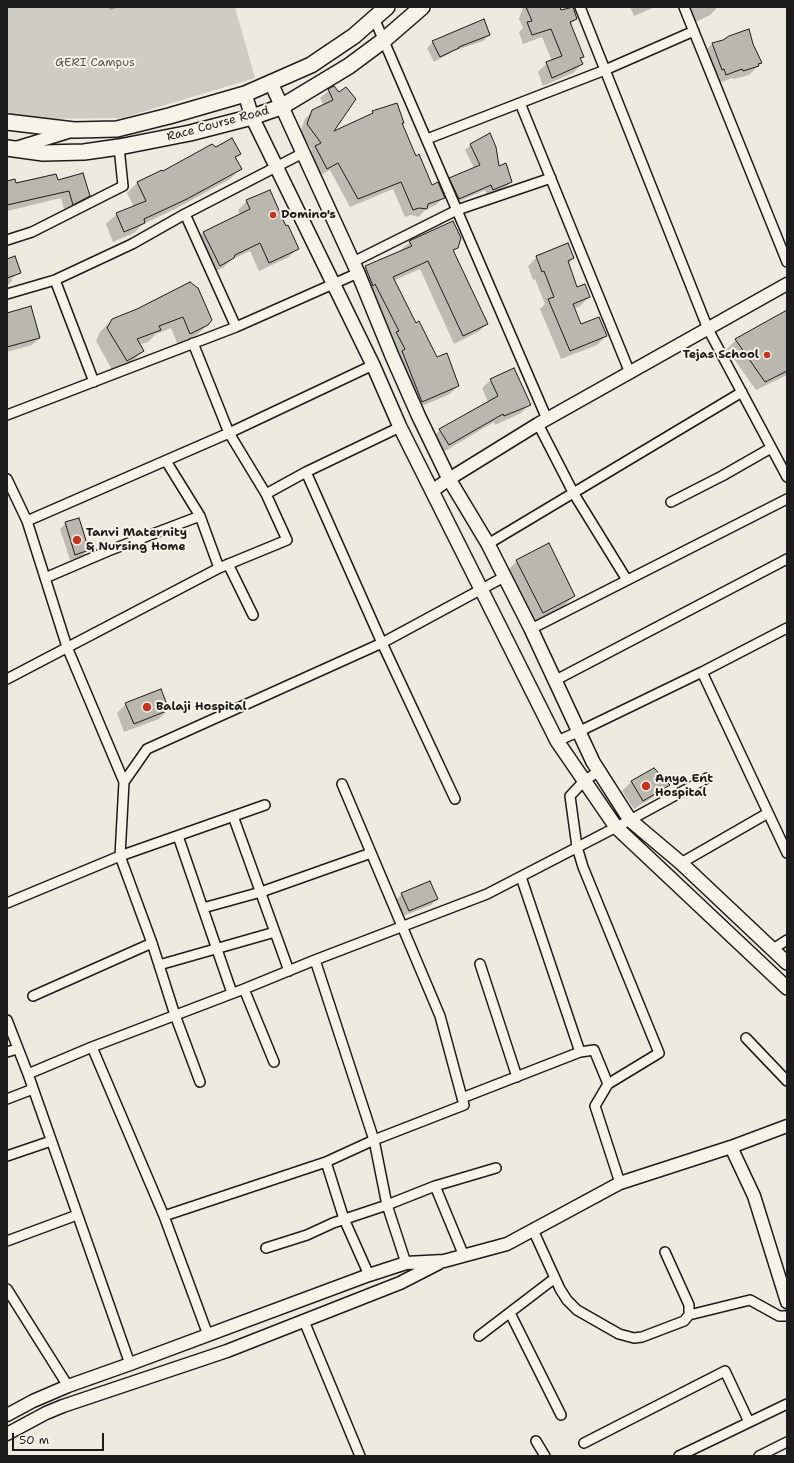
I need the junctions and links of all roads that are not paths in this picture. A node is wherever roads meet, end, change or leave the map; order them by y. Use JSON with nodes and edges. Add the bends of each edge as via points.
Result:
{"nodes":[{"id":1,"x":387,"y":7,"type":"edge"},
{"id":2,"x":422,"y":7,"type":"edge"},
{"id":3,"x":580,"y":7,"type":"edge"},
{"id":4,"x":684,"y":7,"type":"edge"},
{"id":5,"x":374,"y":18,"type":"junction"},
{"id":6,"x":694,"y":31,"type":"junction"},
{"id":7,"x":384,"y":40,"type":"junction"},
{"id":8,"x":605,"y":70,"type":"junction"},
{"id":9,"x":271,"y":83,"type":"junction"},
{"id":10,"x":245,"y":94,"type":"junction"},
{"id":11,"x":520,"y":103,"type":"junction"},
{"id":12,"x":281,"y":107,"type":"junction"},
{"id":13,"x":252,"y":117,"type":"junction"},
{"id":14,"x":7,"y":122,"type":"edge"},
{"id":15,"x":74,"y":130,"type":"junction"},
{"id":16,"x":427,"y":139,"type":"junction"},
{"id":17,"x":119,"y":147,"type":"junction"},
{"id":18,"x":8,"y":149,"type":"edge"},
{"id":19,"x":303,"y":153,"type":"junction"},
{"id":20,"x":277,"y":166,"type":"junction"},
{"id":21,"x":550,"y":178,"type":"junction"},
{"id":22,"x":457,"y":210,"type":"junction"},
{"id":23,"x":185,"y":214,"type":"junction"},
{"id":24,"x":7,"y":240,"type":"edge"},
{"id":25,"x":787,"y":262,"type":"edge"},
{"id":26,"x":356,"y":268,"type":"junction"},
{"id":27,"x":55,"y":280,"type":"junction"},
{"id":28,"x":334,"y":284,"type":"junction"},
{"id":29,"x":787,"y":284,"type":"edge"},
{"id":30,"x":7,"y":294,"type":"edge"},
{"id":31,"x":236,"y":327,"type":"junction"},
{"id":32,"x":708,"y":329,"type":"junction"},
{"id":33,"x":193,"y":343,"type":"junction"},
{"id":34,"x":373,"y":365,"type":"junction"},
{"id":35,"x":630,"y":373,"type":"junction"},
{"id":36,"x":94,"y":382,"type":"junction"},
{"id":37,"x":742,"y":392,"type":"junction"},
{"id":38,"x":7,"y":415,"type":"edge"},
{"id":39,"x":543,"y":422,"type":"junction"},
{"id":40,"x":400,"y":426,"type":"junction"},
{"id":41,"x":229,"y":433,"type":"junction"},
{"id":42,"x":771,"y":448,"type":"junction"},
{"id":43,"x":166,"y":461,"type":"junction"},
{"id":44,"x":306,"y":472,"type":"junction"},
{"id":45,"x":787,"y":477,"type":"edge"},
{"id":46,"x":7,"y":479,"type":"edge"},
{"id":47,"x":449,"y":479,"type":"junction"},
{"id":48,"x":432,"y":491,"type":"junction"},
{"id":49,"x":266,"y":494,"type":"junction"},
{"id":50,"x":574,"y":494,"type":"junction"},
{"id":51,"x":787,"y":499,"type":"edge"},
{"id":52,"x":671,"y":502,"type":"dead end"},
{"id":53,"x":200,"y":516,"type":"junction"},
{"id":54,"x":27,"y":521,"type":"junction"},
{"id":55,"x":488,"y":544,"type":"junction"},
{"id":56,"x":787,"y":559,"type":"edge"},
{"id":57,"x":228,"y":564,"type":"junction"},
{"id":58,"x":219,"y":568,"type":"junction"},
{"id":59,"x":504,"y":577,"type":"junction"},
{"id":60,"x":45,"y":578,"type":"junction"},
{"id":61,"x":627,"y":580,"type":"junction"},
{"id":62,"x":481,"y":589,"type":"junction"},
{"id":63,"x":253,"y":615,"type":"dead end"},
{"id":64,"x":787,"y":628,"type":"edge"},
{"id":65,"x":531,"y":629,"type":"junction"},
{"id":66,"x":382,"y":643,"type":"junction"},
{"id":67,"x":67,"y":647,"type":"junction"},
{"id":68,"x":702,"y":672,"type":"junction"},
{"id":69,"x":7,"y":679,"type":"edge"},
{"id":70,"x":554,"y":682,"type":"junction"},
{"id":71,"x":578,"y":732,"type":"junction"},
{"id":72,"x":557,"y":741,"type":"junction"},
{"id":73,"x":599,"y":771,"type":"junction"},
{"id":74,"x":707,"y":778,"type":"dead end"},
{"id":75,"x":584,"y":781,"type":"junction"},
{"id":76,"x":124,"y":782,"type":"junction"},
{"id":77,"x":342,"y":784,"type":"dead end"},
{"id":78,"x":455,"y":799,"type":"dead end"},
{"id":79,"x":265,"y":805,"type":"dead end"},
{"id":80,"x":768,"y":812,"type":"junction"},
{"id":81,"x":233,"y":816,"type":"junction"},
{"id":82,"x":630,"y":820,"type":"junction"},
{"id":83,"x":616,"y":827,"type":"junction"},
{"id":84,"x":178,"y":836,"type":"junction"},
{"id":85,"x":578,"y":847,"type":"junction"},
{"id":86,"x":371,"y":853,"type":"junction"},
{"id":87,"x":787,"y":853,"type":"edge"},
{"id":88,"x":120,"y":856,"type":"junction"},
{"id":89,"x":681,"y":863,"type":"junction"},
{"id":90,"x":521,"y":877,"type":"junction"},
{"id":91,"x":261,"y":892,"type":"junction"},
{"id":92,"x":7,"y":903,"type":"edge"},
{"id":93,"x":203,"y":908,"type":"junction"},
{"id":94,"x":403,"y":927,"type":"junction"},
{"id":95,"x":275,"y":932,"type":"junction"},
{"id":96,"x":787,"y":940,"type":"edge"},
{"id":97,"x":152,"y":943,"type":"junction"},
{"id":98,"x":217,"y":949,"type":"junction"},
{"id":99,"x":774,"y":949,"type":"junction"},
{"id":100,"x":316,"y":960,"type":"junction"},
{"id":101,"x":787,"y":963,"type":"edge"},
{"id":102,"x":480,"y":964,"type":"dead end"},
{"id":103,"x":159,"y":965,"type":"junction"},
{"id":104,"x":289,"y":970,"type":"junction"},
{"id":105,"x":787,"y":988,"type":"edge"},
{"id":106,"x":244,"y":989,"type":"junction"},
{"id":107,"x":232,"y":993,"type":"junction"},
{"id":108,"x":33,"y":996,"type":"dead end"},
{"id":109,"x":175,"y":1015,"type":"junction"},
{"id":110,"x":7,"y":1020,"type":"edge"},
{"id":111,"x":746,"y":1038,"type":"dead end"},
{"id":112,"x":92,"y":1047,"type":"junction"},
{"id":113,"x":18,"y":1049,"type":"junction"},
{"id":114,"x":7,"y":1052,"type":"edge"},
{"id":115,"x":580,"y":1052,"type":"junction"},
{"id":116,"x":274,"y":1062,"type":"dead end"},
{"id":117,"x":28,"y":1074,"type":"junction"},
{"id":118,"x":517,"y":1077,"type":"junction"},
{"id":119,"x":787,"y":1081,"type":"edge"},
{"id":120,"x":200,"y":1082,"type":"dead end"},
{"id":121,"x":608,"y":1084,"type":"junction"},
{"id":122,"x":33,"y":1089,"type":"junction"},
{"id":123,"x":462,"y":1098,"type":"junction"},
{"id":124,"x":7,"y":1099,"type":"edge"},
{"id":125,"x":787,"y":1126,"type":"edge"},
{"id":126,"x":374,"y":1140,"type":"junction"},
{"id":127,"x":51,"y":1141,"type":"junction"},
{"id":128,"x":731,"y":1147,"type":"junction"},
{"id":129,"x":7,"y":1156,"type":"edge"},
{"id":130,"x":326,"y":1162,"type":"junction"},
{"id":131,"x":496,"y":1168,"type":"dead end"},
{"id":132,"x":620,"y":1183,"type":"junction"},
{"id":133,"x":435,"y":1186,"type":"junction"},
{"id":134,"x":387,"y":1205,"type":"junction"},
{"id":135,"x":77,"y":1215,"type":"junction"},
{"id":136,"x":164,"y":1216,"type":"junction"},
{"id":137,"x":344,"y":1219,"type":"junction"},
{"id":138,"x":533,"y":1230,"type":"junction"},
{"id":139,"x":7,"y":1241,"type":"edge"},
{"id":140,"x":266,"y":1248,"type":"dead end"},
{"id":141,"x":665,"y":1252,"type":"dead end"},
{"id":142,"x":464,"y":1256,"type":"junction"},
{"id":143,"x":444,"y":1261,"type":"junction"},
{"id":144,"x":406,"y":1263,"type":"junction"},
{"id":145,"x":369,"y":1275,"type":"junction"},
{"id":146,"x":555,"y":1278,"type":"junction"},
{"id":147,"x":7,"y":1290,"type":"edge"},
{"id":148,"x":787,"y":1302,"type":"edge"},
{"id":149,"x":510,"y":1313,"type":"junction"},
{"id":150,"x":689,"y":1315,"type":"junction"},
{"id":151,"x":787,"y":1316,"type":"edge"},
{"id":152,"x":304,"y":1321,"type":"junction"},
{"id":153,"x":208,"y":1335,"type":"junction"},
{"id":154,"x":479,"y":1336,"type":"dead end"},
{"id":155,"x":130,"y":1364,"type":"junction"},
{"id":156,"x":68,"y":1386,"type":"junction"},
{"id":157,"x":787,"y":1404,"type":"edge"},
{"id":158,"x":7,"y":1415,"type":"edge"},
{"id":159,"x":561,"y":1415,"type":"dead end"},
{"id":160,"x":749,"y":1422,"type":"junction"},
{"id":161,"x":7,"y":1434,"type":"edge"},
{"id":162,"x":536,"y":1441,"type":"dead end"},
{"id":163,"x":787,"y":1442,"type":"edge"},
{"id":164,"x":584,"y":1443,"type":"dead end"},
{"id":165,"x":763,"y":1455,"type":"edge"},
{"id":166,"x":360,"y":1456,"type":"edge"},
{"id":167,"x":545,"y":1456,"type":"edge"},
{"id":168,"x":679,"y":1456,"type":"edge"}],
"edges":[{"from":1,"to":5,"type":"main road","name":"Race Course Road"},
{"from":2,"to":7,"type":"main road","name":"Race Course Road"},
{"from":3,"to":8,"type":"street"},
{"from":4,"to":6,"type":"street"},
{"from":5,"to":7,"type":"street"},
{"from":5,"to":9,"type":"main road","name":"Race Course Road","via":[[354,36],[311,65]]},
{"from":6,"to":8,"type":"street"},
{"from":6,"to":25,"type":"street"},
{"from":7,"to":12,"type":"main road","name":"Race Course Road","via":[[349,66]]},
{"from":7,"to":16,"type":"street"},
{"from":8,"to":11,"type":"street"},
{"from":8,"to":32,"type":"street"},
{"from":9,"to":10,"type":"main road","name":"Race Course Road"},
{"from":9,"to":12,"type":"main road"},
{"from":10,"to":13,"type":"main road"},
{"from":10,"to":15,"type":"main road","name":"Race Course Road","via":[[116,128]]},
{"from":11,"to":16,"type":"street"},
{"from":11,"to":21,"type":"street"},
{"from":12,"to":13,"type":"main road","name":"Race Course Road"},
{"from":12,"to":19,"type":"main road"},
{"from":13,"to":17,"type":"main road","name":"Race Course Road"},
{"from":13,"to":20,"type":"main road"},
{"from":14,"to":15,"type":"main road","name":"Race Course Road"},
{"from":15,"to":18,"type":"street"},
{"from":16,"to":22,"type":"street"},
{"from":17,"to":18,"type":"main road","name":"Race Course Road","via":[[52,153]]},
{"from":17,"to":24,"type":"street","via":[[123,186],[32,232]]},
{"from":19,"to":20,"type":"street"},
{"from":19,"to":26,"type":"main road"},
{"from":20,"to":23,"type":"street"},
{"from":20,"to":28,"type":"main road"},
{"from":21,"to":22,"type":"street"},
{"from":21,"to":35,"type":"street"},
{"from":22,"to":26,"type":"street"},
{"from":22,"to":39,"type":"street"},
{"from":23,"to":27,"type":"street","via":[[132,244]]},
{"from":23,"to":31,"type":"street"},
{"from":26,"to":28,"type":"street"},
{"from":26,"to":47,"type":"main road","via":[[392,356]]},
{"from":27,"to":30,"type":"street"},
{"from":27,"to":36,"type":"street"},
{"from":28,"to":31,"type":"street"},
{"from":28,"to":34,"type":"main road"},
{"from":29,"to":32,"type":"street"},
{"from":31,"to":33,"type":"street"},
{"from":32,"to":35,"type":"street"},
{"from":32,"to":37,"type":"street"},
{"from":33,"to":36,"type":"street"},
{"from":33,"to":41,"type":"street"},
{"from":34,"to":40,"type":"main road"},
{"from":34,"to":41,"type":"street"},
{"from":35,"to":39,"type":"street"},
{"from":36,"to":38,"type":"street"},
{"from":37,"to":42,"type":"street"},
{"from":37,"to":50,"type":"street"},
{"from":39,"to":47,"type":"street"},
{"from":39,"to":50,"type":"street"},
{"from":40,"to":44,"type":"street"},
{"from":40,"to":48,"type":"main road"},
{"from":41,"to":43,"type":"street"},
{"from":41,"to":49,"type":"street"},
{"from":42,"to":45,"type":"street"},
{"from":42,"to":52,"type":"street"},
{"from":43,"to":53,"type":"street"},
{"from":43,"to":54,"type":"street"},
{"from":44,"to":49,"type":"street"},
{"from":44,"to":66,"type":"street"},
{"from":46,"to":54,"type":"street"},
{"from":47,"to":48,"type":"street"},
{"from":47,"to":55,"type":"main road"},
{"from":48,"to":62,"type":"main road"},
{"from":49,"to":57,"type":"street","via":[[287,540]]},
{"from":50,"to":55,"type":"street"},
{"from":50,"to":61,"type":"street"},
{"from":51,"to":61,"type":"street"},
{"from":53,"to":58,"type":"street"},
{"from":53,"to":60,"type":"street"},
{"from":54,"to":60,"type":"street"},
{"from":55,"to":59,"type":"main road"},
{"from":56,"to":70,"type":"street"},
{"from":57,"to":58,"type":"street"},
{"from":57,"to":63,"type":"street"},
{"from":58,"to":67,"type":"street"},
{"from":59,"to":62,"type":"street"},
{"from":59,"to":65,"type":"main road"},
{"from":60,"to":67,"type":"street"},
{"from":61,"to":65,"type":"street"},
{"from":62,"to":66,"type":"street"},
{"from":62,"to":72,"type":"main road"},
{"from":64,"to":68,"type":"street"},
{"from":65,"to":70,"type":"main road"},
{"from":66,"to":76,"type":"street","via":[[147,749]]},
{"from":66,"to":78,"type":"street"},
{"from":67,"to":69,"type":"street"},
{"from":67,"to":76,"type":"street"},
{"from":68,"to":71,"type":"street"},
{"from":68,"to":80,"type":"street"},
{"from":70,"to":71,"type":"main road"},
{"from":71,"to":72,"type":"street"},
{"from":71,"to":73,"type":"main road"},
{"from":72,"to":75,"type":"main road"},
{"from":73,"to":75,"type":"street"},
{"from":73,"to":82,"type":"main road"},
{"from":74,"to":82,"type":"street"},
{"from":75,"to":83,"type":"main road"},
{"from":75,"to":85,"type":"street","via":[[570,796]]},
{"from":76,"to":88,"type":"street"},
{"from":77,"to":86,"type":"street"},
{"from":79,"to":81,"type":"street"},
{"from":80,"to":87,"type":"street"},
{"from":80,"to":89,"type":"street"},
{"from":81,"to":84,"type":"street"},
{"from":81,"to":91,"type":"street"},
{"from":82,"to":83,"type":"street"},
{"from":82,"to":89,"type":"main road"},
{"from":83,"to":85,"type":"street"},
{"from":83,"to":105,"type":"main road"},
{"from":84,"to":88,"type":"street"},
{"from":84,"to":93,"type":"street"},
{"from":85,"to":90,"type":"street"},
{"from":85,"to":121,"type":"street","via":[[583,867],[659,1053]]},
{"from":86,"to":91,"type":"street"},
{"from":86,"to":94,"type":"street"},
{"from":88,"to":92,"type":"street"},
{"from":88,"to":97,"type":"street"},
{"from":89,"to":99,"type":"main road"},
{"from":90,"to":94,"type":"street","via":[[487,894]]},
{"from":90,"to":115,"type":"street"},
{"from":91,"to":93,"type":"street"},
{"from":91,"to":95,"type":"street"},
{"from":93,"to":98,"type":"street"},
{"from":94,"to":100,"type":"street"},
{"from":94,"to":123,"type":"street","via":[[440,1016]]},
{"from":95,"to":98,"type":"street"},
{"from":95,"to":104,"type":"street"},
{"from":96,"to":99,"type":"street"},
{"from":97,"to":103,"type":"street"},
{"from":97,"to":108,"type":"street"},
{"from":98,"to":103,"type":"street"},
{"from":98,"to":107,"type":"street"},
{"from":99,"to":101,"type":"main road"},
{"from":100,"to":104,"type":"street"},
{"from":100,"to":126,"type":"street"},
{"from":102,"to":118,"type":"street"},
{"from":103,"to":109,"type":"street"},
{"from":104,"to":106,"type":"street"},
{"from":106,"to":107,"type":"street"},
{"from":106,"to":116,"type":"street"},
{"from":107,"to":109,"type":"street"},
{"from":109,"to":112,"type":"street"},
{"from":109,"to":120,"type":"street"},
{"from":110,"to":113,"type":"street"},
{"from":111,"to":119,"type":"street"},
{"from":112,"to":117,"type":"street"},
{"from":112,"to":136,"type":"street"},
{"from":113,"to":114,"type":"street"},
{"from":113,"to":117,"type":"street"},
{"from":115,"to":118,"type":"street"},
{"from":115,"to":121,"type":"street","via":[[594,1050]]},
{"from":117,"to":122,"type":"street"},
{"from":118,"to":123,"type":"street"},
{"from":121,"to":132,"type":"street","via":[[595,1106]]},
{"from":122,"to":124,"type":"street"},
{"from":122,"to":127,"type":"street"},
{"from":123,"to":126,"type":"street","via":[[464,1105]]},
{"from":125,"to":128,"type":"street"},
{"from":126,"to":130,"type":"street"},
{"from":126,"to":134,"type":"street"},
{"from":127,"to":129,"type":"street"},
{"from":127,"to":135,"type":"street"},
{"from":128,"to":132,"type":"street"},
{"from":128,"to":148,"type":"street","via":[[754,1196]]},
{"from":130,"to":136,"type":"street"},
{"from":130,"to":137,"type":"street"},
{"from":131,"to":133,"type":"street"},
{"from":132,"to":138,"type":"street"},
{"from":133,"to":134,"type":"street"},
{"from":133,"to":142,"type":"street"},
{"from":134,"to":137,"type":"street"},
{"from":134,"to":144,"type":"street"},
{"from":135,"to":139,"type":"street"},
{"from":135,"to":155,"type":"street"},
{"from":136,"to":153,"type":"street"},
{"from":137,"to":140,"type":"street","via":[[307,1235]]},
{"from":137,"to":145,"type":"street"},
{"from":138,"to":142,"type":"street","via":[[507,1244]]},
{"from":138,"to":146,"type":"street"},
{"from":141,"to":150,"type":"street","via":[[688,1305]]},
{"from":142,"to":143,"type":"street"},
{"from":143,"to":144,"type":"street"},
{"from":143,"to":152,"type":"street","via":[[400,1283]]},
{"from":144,"to":145,"type":"street"},
{"from":145,"to":153,"type":"street"},
{"from":146,"to":149,"type":"street"},
{"from":146,"to":150,"type":"street","via":[[567,1300],[577,1310],[627,1337],[642,1337],[684,1321]]},
{"from":147,"to":156,"type":"street"},
{"from":149,"to":154,"type":"street"},
{"from":149,"to":159,"type":"street"},
{"from":150,"to":151,"type":"street","via":[[750,1300],[779,1316]]},
{"from":152,"to":161,"type":"street","via":[[208,1358],[63,1406]]},
{"from":152,"to":166,"type":"street"},
{"from":153,"to":155,"type":"street"},
{"from":155,"to":156,"type":"street"},
{"from":156,"to":158,"type":"street"},
{"from":157,"to":160,"type":"street"},
{"from":160,"to":164,"type":"street","via":[[725,1371]]},
{"from":160,"to":168,"type":"street"},
{"from":162,"to":167,"type":"street"},
{"from":163,"to":165,"type":"street"}]}
